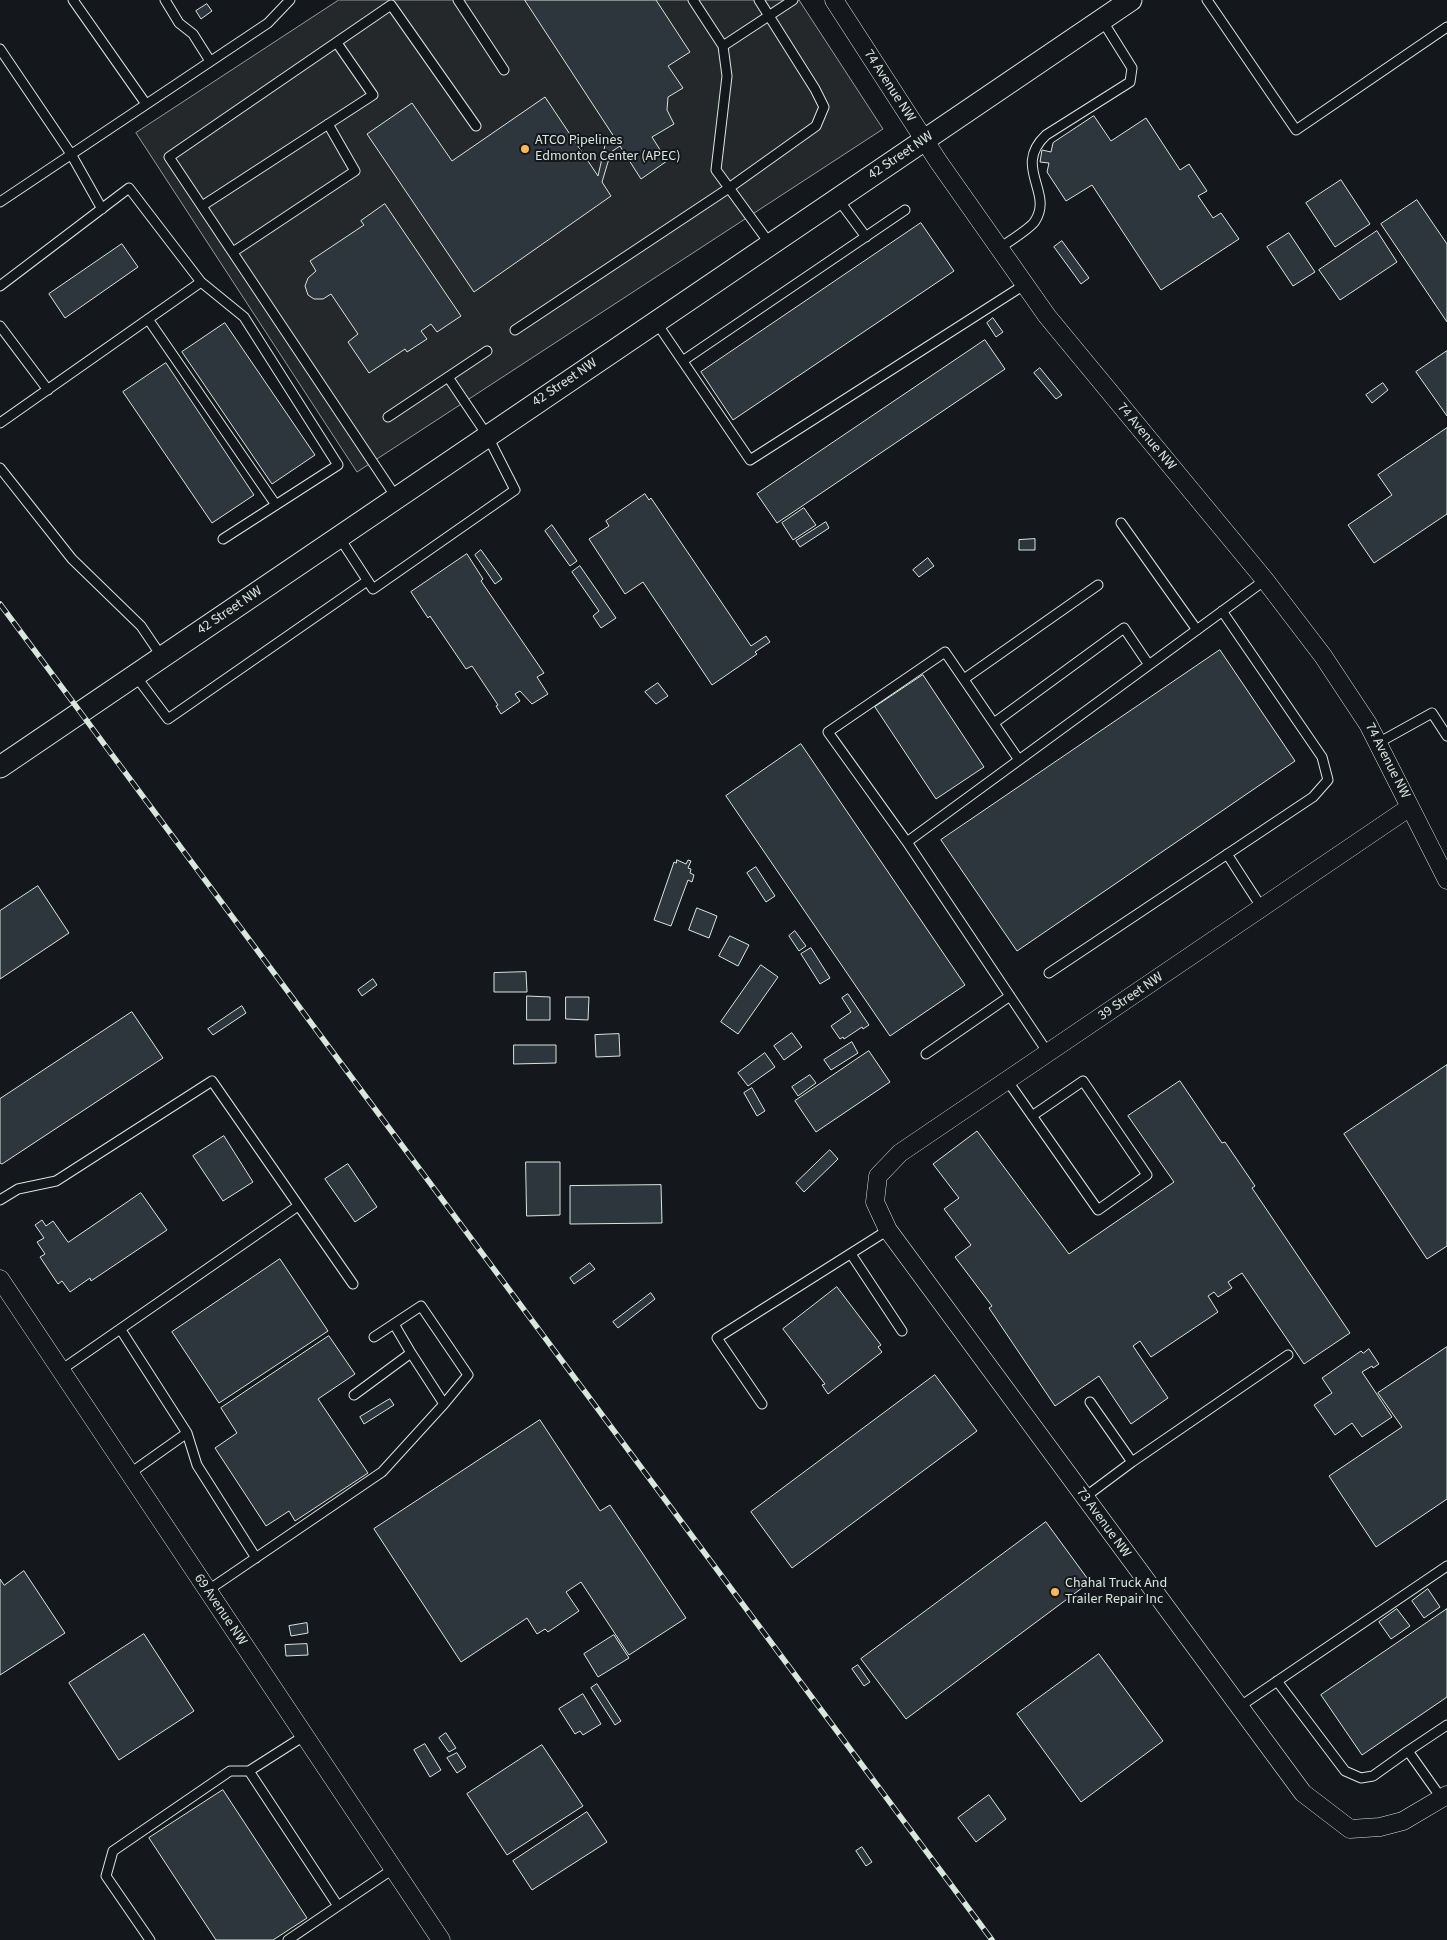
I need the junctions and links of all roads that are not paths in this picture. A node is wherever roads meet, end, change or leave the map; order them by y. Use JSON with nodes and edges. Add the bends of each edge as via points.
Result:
{"nodes":[{"id":1,"x":73,"y":0,"type":"edge"},
{"id":2,"x":165,"y":0,"type":"edge"},
{"id":3,"x":290,"y":0,"type":"edge"},
{"id":4,"x":458,"y":0,"type":"edge"},
{"id":5,"x":692,"y":0,"type":"edge"},
{"id":6,"x":759,"y":0,"type":"edge"},
{"id":7,"x":793,"y":0,"type":"edge"},
{"id":8,"x":834,"y":0,"type":"edge"},
{"id":9,"x":1131,"y":0,"type":"edge"},
{"id":10,"x":1207,"y":0,"type":"edge"},
{"id":11,"x":769,"y":16,"type":"junction"},
{"id":12,"x":1102,"y":20,"type":"junction"},
{"id":13,"x":1447,"y":26,"type":"edge"},
{"id":14,"x":337,"y":43,"type":"junction"},
{"id":15,"x":723,"y":46,"type":"junction"},
{"id":16,"x":0,"y":49,"type":"edge"},
{"id":17,"x":210,"y":61,"type":"junction"},
{"id":18,"x":504,"y":70,"type":"dead end"},
{"id":19,"x":146,"y":104,"type":"junction"},
{"id":20,"x":328,"y":124,"type":"junction"},
{"id":21,"x":476,"y":126,"type":"dead end"},
{"id":22,"x":924,"y":140,"type":"junction"},
{"id":23,"x":71,"y":154,"type":"junction"},
{"id":24,"x":729,"y":188,"type":"junction"},
{"id":25,"x":838,"y":198,"type":"junction"},
{"id":26,"x":0,"y":202,"type":"edge"},
{"id":27,"x":202,"y":206,"type":"junction"},
{"id":28,"x":102,"y":209,"type":"junction"},
{"id":29,"x":905,"y":210,"type":"dead end"},
{"id":30,"x":866,"y":237,"type":"junction"},
{"id":31,"x":770,"y":244,"type":"junction"},
{"id":32,"x":998,"y":248,"type":"junction"},
{"id":33,"x":233,"y":252,"type":"junction"},
{"id":34,"x":201,"y":282,"type":"junction"},
{"id":35,"x":1024,"y":284,"type":"junction"},
{"id":36,"x":0,"y":286,"type":"edge"},
{"id":37,"x":148,"y":319,"type":"junction"},
{"id":38,"x":656,"y":322,"type":"junction"},
{"id":39,"x":0,"y":326,"type":"edge"},
{"id":40,"x":514,"y":330,"type":"dead end"},
{"id":41,"x":487,"y":351,"type":"dead end"},
{"id":42,"x":684,"y":360,"type":"junction"},
{"id":43,"x":448,"y":377,"type":"junction"},
{"id":44,"x":48,"y":390,"type":"junction"},
{"id":45,"x":388,"y":417,"type":"dead end"},
{"id":46,"x":0,"y":423,"type":"edge"},
{"id":47,"x":487,"y":435,"type":"junction"},
{"id":48,"x":0,"y":468,"type":"edge"},
{"id":49,"x":396,"y":497,"type":"junction"},
{"id":50,"x":276,"y":505,"type":"junction"},
{"id":51,"x":1121,"y":524,"type":"dead end"},
{"id":52,"x":338,"y":537,"type":"junction"},
{"id":53,"x":223,"y":539,"type":"dead end"},
{"id":54,"x":367,"y":580,"type":"junction"},
{"id":55,"x":1265,"y":580,"type":"junction"},
{"id":56,"x":1098,"y":585,"type":"dead end"},
{"id":57,"x":1222,"y":611,"type":"junction"},
{"id":58,"x":1197,"y":630,"type":"junction"},
{"id":59,"x":162,"y":657,"type":"junction"},
{"id":60,"x":1149,"y":665,"type":"junction"},
{"id":61,"x":135,"y":675,"type":"junction"},
{"id":62,"x":964,"y":679,"type":"junction"},
{"id":63,"x":994,"y":722,"type":"junction"},
{"id":64,"x":1447,"y":736,"type":"edge"},
{"id":65,"x":1378,"y":743,"type":"junction"},
{"id":66,"x":1019,"y":760,"type":"junction"},
{"id":67,"x":0,"y":767,"type":"edge"},
{"id":68,"x":1410,"y":807,"type":"junction"},
{"id":69,"x":907,"y":842,"type":"junction"},
{"id":70,"x":1226,"y":854,"type":"junction"},
{"id":71,"x":1444,"y":869,"type":"edge"},
{"id":72,"x":1262,"y":908,"type":"junction"},
{"id":73,"x":1050,"y":973,"type":"dead end"},
{"id":74,"x":1010,"y":996,"type":"junction"},
{"id":75,"x":1048,"y":1053,"type":"junction"},
{"id":76,"x":926,"y":1054,"type":"dead end"},
{"id":77,"x":1008,"y":1080,"type":"junction"},
{"id":78,"x":1032,"y":1116,"type":"junction"},
{"id":79,"x":0,"y":1200,"type":"edge"},
{"id":80,"x":875,"y":1202,"type":"joint"},
{"id":81,"x":298,"y":1206,"type":"junction"},
{"id":82,"x":888,"y":1230,"type":"junction"},
{"id":83,"x":851,"y":1254,"type":"junction"},
{"id":84,"x":0,"y":1279,"type":"edge"},
{"id":85,"x":353,"y":1284,"type":"dead end"},
{"id":86,"x":394,"y":1324,"type":"junction"},
{"id":87,"x":121,"y":1330,"type":"junction"},
{"id":88,"x":902,"y":1331,"type":"dead end"},
{"id":89,"x":374,"y":1337,"type":"dead end"},
{"id":90,"x":411,"y":1353,"type":"junction"},
{"id":91,"x":1288,"y":1355,"type":"dead end"},
{"id":92,"x":61,"y":1370,"type":"junction"},
{"id":93,"x":354,"y":1395,"type":"dead end"},
{"id":94,"x":1090,"y":1402,"type":"dead end"},
{"id":95,"x":444,"y":1404,"type":"junction"},
{"id":96,"x":762,"y":1404,"type":"dead end"},
{"id":97,"x":187,"y":1433,"type":"junction"},
{"id":98,"x":1132,"y":1462,"type":"junction"},
{"id":99,"x":129,"y":1474,"type":"junction"},
{"id":100,"x":1085,"y":1497,"type":"junction"},
{"id":101,"x":256,"y":1558,"type":"junction"},
{"id":102,"x":1447,"y":1566,"type":"edge"},
{"id":103,"x":207,"y":1591,"type":"junction"},
{"id":104,"x":1277,"y":1681,"type":"junction"},
{"id":105,"x":1239,"y":1707,"type":"junction"},
{"id":106,"x":1447,"y":1725,"type":"edge"},
{"id":107,"x":304,"y":1736,"type":"junction"},
{"id":108,"x":1408,"y":1751,"type":"junction"},
{"id":109,"x":249,"y":1771,"type":"junction"},
{"id":110,"x":1444,"y":1797,"type":"edge"},
{"id":111,"x":393,"y":1869,"type":"junction"},
{"id":112,"x":338,"y":1906,"type":"junction"},
{"id":113,"x":150,"y":1940,"type":"edge"},
{"id":114,"x":288,"y":1940,"type":"edge"},
{"id":115,"x":441,"y":1940,"type":"edge"}],
"edges":[{"from":1,"to":19,"type":"lane"},
{"from":2,"to":17,"type":"lane"},
{"from":3,"to":17,"type":"lane","via":[[268,23]]},
{"from":4,"to":18,"type":"lane"},
{"from":5,"to":15,"type":"lane"},
{"from":6,"to":11,"type":"lane"},
{"from":7,"to":11,"type":"lane"},
{"from":8,"to":22,"type":"street","name":"74 Avenue NW"},
{"from":9,"to":12,"type":"street","name":"42 Street NW"},
{"from":10,"to":13,"type":"lane","via":[[1296,130]]},
{"from":11,"to":15,"type":"lane"},
{"from":11,"to":24,"type":"lane","via":[[824,107],[816,126]]},
{"from":12,"to":22,"type":"street","name":"42 Street NW"},
{"from":12,"to":32,"type":"lane","via":[[1132,68],[1130,82],[1038,143],[1032,165],[1039,194],[1035,222]]},
{"from":14,"to":20,"type":"lane","via":[[373,95]]},
{"from":14,"to":21,"type":"lane","via":[[392,6]]},
{"from":14,"to":27,"type":"lane","via":[[169,157]]},
{"from":15,"to":24,"type":"lane","via":[[727,76],[716,170]]},
{"from":16,"to":23,"type":"lane"},
{"from":17,"to":19,"type":"lane"},
{"from":19,"to":23,"type":"lane"},
{"from":20,"to":27,"type":"lane"},
{"from":20,"to":33,"type":"lane","via":[[356,171]]},
{"from":22,"to":25,"type":"street","name":"42 Street NW"},
{"from":22,"to":32,"type":"street","name":"74 Avenue NW"},
{"from":23,"to":26,"type":"lane"},
{"from":23,"to":28,"type":"lane"},
{"from":24,"to":31,"type":"lane"},
{"from":24,"to":40,"type":"lane"},
{"from":25,"to":30,"type":"lane"},
{"from":25,"to":31,"type":"street","name":"42 Street NW"},
{"from":27,"to":33,"type":"lane"},
{"from":28,"to":34,"type":"lane","via":[[129,188]]},
{"from":28,"to":36,"type":"lane"},
{"from":29,"to":30,"type":"lane"},
{"from":30,"to":42,"type":"lane"},
{"from":31,"to":38,"type":"street","name":"42 Street NW"},
{"from":32,"to":35,"type":"street","name":"74 Avenue NW"},
{"from":33,"to":49,"type":"lane"},
{"from":34,"to":37,"type":"lane"},
{"from":34,"to":50,"type":"lane","via":[[244,317],[338,465]]},
{"from":35,"to":42,"type":"lane","via":[[750,460]]},
{"from":35,"to":55,"type":"street","name":"74 Avenue NW","via":[[1116,402]]},
{"from":37,"to":44,"type":"lane"},
{"from":37,"to":50,"type":"lane"},
{"from":38,"to":42,"type":"lane"},
{"from":38,"to":47,"type":"street","name":"42 Street NW"},
{"from":39,"to":44,"type":"lane"},
{"from":41,"to":43,"type":"lane"},
{"from":43,"to":45,"type":"lane"},
{"from":43,"to":47,"type":"lane"},
{"from":44,"to":46,"type":"lane"},
{"from":47,"to":49,"type":"street","name":"42 Street NW"},
{"from":47,"to":54,"type":"lane","via":[[515,490],[373,589]]},
{"from":48,"to":59,"type":"lane","via":[[72,559],[141,626]]},
{"from":49,"to":52,"type":"street","name":"42 Street NW"},
{"from":50,"to":53,"type":"lane"},
{"from":51,"to":58,"type":"lane"},
{"from":52,"to":54,"type":"lane"},
{"from":52,"to":59,"type":"street","name":"42 Street NW"},
{"from":54,"to":61,"type":"lane","via":[[168,719]]},
{"from":55,"to":57,"type":"lane"},
{"from":55,"to":65,"type":"street","name":"74 Avenue NW","via":[[1324,656]]},
{"from":56,"to":62,"type":"lane"},
{"from":57,"to":58,"type":"lane"},
{"from":57,"to":70,"type":"lane","via":[[1322,757],[1328,780],[1313,797]]},
{"from":58,"to":60,"type":"lane"},
{"from":59,"to":61,"type":"street","name":"42 Street NW"},
{"from":60,"to":63,"type":"lane","via":[[1124,628]]},
{"from":60,"to":66,"type":"lane"},
{"from":61,"to":67,"type":"street","name":"42 Street NW"},
{"from":62,"to":63,"type":"lane"},
{"from":62,"to":69,"type":"lane","via":[[945,652],[828,732]]},
{"from":63,"to":66,"type":"lane"},
{"from":64,"to":65,"type":"lane","via":[[1432,713]]},
{"from":65,"to":68,"type":"street","name":"74 Avenue NW"},
{"from":66,"to":69,"type":"lane"},
{"from":68,"to":71,"type":"street","name":"74 Avenue NW"},
{"from":68,"to":72,"type":"street","name":"39 Street NW"},
{"from":69,"to":74,"type":"lane"},
{"from":70,"to":72,"type":"lane"},
{"from":70,"to":73,"type":"lane"},
{"from":72,"to":75,"type":"street","name":"39 Street NW"},
{"from":74,"to":75,"type":"lane"},
{"from":74,"to":76,"type":"lane"},
{"from":75,"to":77,"type":"street","name":"39 Street NW"},
{"from":77,"to":78,"type":"lane"},
{"from":77,"to":80,"type":"street","name":"39 Street NW","via":[[900,1153],[878,1176]]},
{"from":78,"to":78,"type":"lane","via":[[1098,1210],[1147,1175],[1083,1081]]},
{"from":79,"to":81,"type":"lane","via":[[18,1189],[56,1181],[212,1081]]},
{"from":80,"to":82,"type":"street","name":"73 Avenue NW"},
{"from":81,"to":85,"type":"lane"},
{"from":81,"to":87,"type":"lane"},
{"from":82,"to":83,"type":"lane"},
{"from":82,"to":100,"type":"street","name":"73 Avenue NW"},
{"from":83,"to":88,"type":"lane"},
{"from":83,"to":96,"type":"lane","via":[[717,1338]]},
{"from":84,"to":92,"type":"street","name":"69 Avenue NW"},
{"from":86,"to":89,"type":"lane"},
{"from":86,"to":90,"type":"lane"},
{"from":86,"to":95,"type":"lane","via":[[422,1306],[468,1375]]},
{"from":87,"to":92,"type":"lane"},
{"from":87,"to":97,"type":"lane"},
{"from":90,"to":93,"type":"lane"},
{"from":90,"to":95,"type":"lane"},
{"from":91,"to":98,"type":"lane"},
{"from":92,"to":99,"type":"street","name":"69 Avenue NW"},
{"from":94,"to":98,"type":"lane"},
{"from":95,"to":101,"type":"lane","via":[[382,1472]]},
{"from":97,"to":99,"type":"lane"},
{"from":97,"to":101,"type":"lane","via":[[197,1465]]},
{"from":98,"to":100,"type":"lane"},
{"from":99,"to":103,"type":"street","name":"69 Avenue NW"},
{"from":100,"to":105,"type":"street","name":"73 Avenue NW"},
{"from":101,"to":103,"type":"lane"},
{"from":102,"to":104,"type":"lane"},
{"from":103,"to":107,"type":"street","name":"69 Avenue NW"},
{"from":104,"to":105,"type":"lane"},
{"from":104,"to":108,"type":"lane","via":[[1345,1772],[1362,1778],[1373,1776]]},
{"from":105,"to":110,"type":"street","name":"73 Avenue NW","via":[[1303,1793],[1350,1829],[1403,1821]]},
{"from":106,"to":108,"type":"lane"},
{"from":107,"to":109,"type":"lane"},
{"from":107,"to":111,"type":"street","name":"69 Avenue NW"},
{"from":108,"to":110,"type":"lane"},
{"from":109,"to":112,"type":"lane"},
{"from":109,"to":113,"type":"lane","via":[[230,1771],[113,1851],[106,1876]]},
{"from":111,"to":112,"type":"lane"},
{"from":111,"to":115,"type":"street","name":"69 Avenue NW"},
{"from":112,"to":114,"type":"lane"}]}
